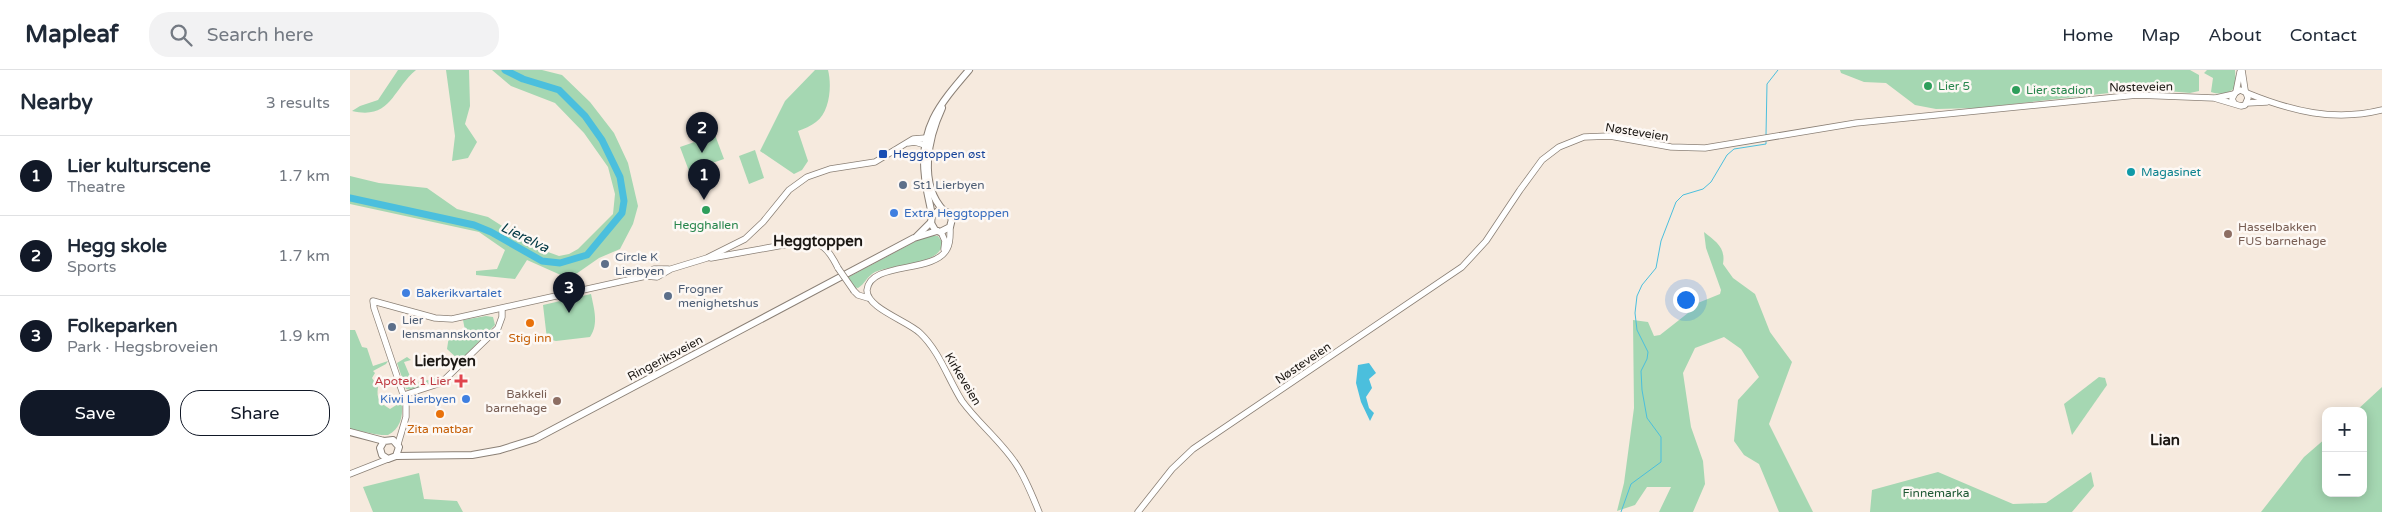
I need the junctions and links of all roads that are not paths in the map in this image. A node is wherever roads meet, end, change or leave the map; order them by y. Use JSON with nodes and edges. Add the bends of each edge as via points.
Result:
{"nodes":[{"id":1,"x":969,"y":70,"type":"edge"},
{"id":2,"x":2241,"y":70,"type":"edge"},
{"id":3,"x":2235,"y":93,"type":"junction"},
{"id":4,"x":2246,"y":93,"type":"junction"},
{"id":5,"x":2214,"y":98,"type":"junction"},
{"id":6,"x":2267,"y":102,"type":"junction"},
{"id":7,"x":2234,"y":103,"type":"junction"},
{"id":8,"x":2247,"y":103,"type":"junction"},
{"id":9,"x":2382,"y":110,"type":"edge"},
{"id":10,"x":927,"y":142,"type":"junction"},
{"id":11,"x":944,"y":211,"type":"junction"},
{"id":12,"x":932,"y":219,"type":"junction"},
{"id":13,"x":950,"y":227,"type":"junction"},
{"id":14,"x":939,"y":231,"type":"junction"},
{"id":15,"x":914,"y":238,"type":"junction"},
{"id":16,"x":943,"y":254,"type":"junction"},
{"id":17,"x":707,"y":258,"type":"junction"},
{"id":18,"x":854,"y":290,"type":"junction"},
{"id":19,"x":867,"y":290,"type":"junction"},
{"id":20,"x":868,"y":298,"type":"junction"},
{"id":21,"x":499,"y":310,"type":"junction"},
{"id":22,"x":404,"y":395,"type":"junction"},
{"id":23,"x":402,"y":430,"type":"junction"},
{"id":24,"x":350,"y":432,"type":"edge"},
{"id":25,"x":365,"y":437,"type":"junction"},
{"id":26,"x":387,"y":440,"type":"junction"},
{"id":27,"x":399,"y":446,"type":"junction"},
{"id":28,"x":380,"y":452,"type":"junction"},
{"id":29,"x":396,"y":456,"type":"junction"},
{"id":30,"x":414,"y":456,"type":"junction"},
{"id":31,"x":388,"y":459,"type":"junction"},
{"id":32,"x":369,"y":466,"type":"junction"},
{"id":33,"x":350,"y":474,"type":"edge"},
{"id":34,"x":1039,"y":512,"type":"edge"},
{"id":35,"x":1138,"y":512,"type":"edge"}],
"edges":[{"from":1,"to":10,"type":"main road","via":[[950,92]]},
{"from":2,"to":3,"type":"main road"},
{"from":2,"to":4,"type":"main road"},
{"from":3,"to":4,"type":"main road","name":"Nøsteveien"},
{"from":3,"to":5,"type":"main road","name":"Nøsteveien"},
{"from":3,"to":7,"type":"main road"},
{"from":4,"to":6,"type":"main road"},
{"from":4,"to":8,"type":"main road"},
{"from":5,"to":7,"type":"main road","name":"Nøsteveien"},
{"from":5,"to":35,"type":"main road","name":"Nøsteveien","via":[[2116,96],[1866,122],[1695,148],[1602,136],[1576,139],[1559,147],[1536,167],[1486,241],[1462,267],[1193,450],[1172,469]]},
{"from":6,"to":8,"type":"main road"},
{"from":6,"to":9,"type":"main road","via":[[2332,116]]},
{"from":7,"to":8,"type":"main road","name":"Nøsteveien","via":[[2241,106]]},
{"from":10,"to":11,"type":"main road","via":[[930,180]]},
{"from":10,"to":12,"type":"main road","via":[[924,176]]},
{"from":10,"to":17,"type":"main road","via":[[916,138],[875,162],[830,169],[807,177],[789,190],[752,233]]},
{"from":11,"to":12,"type":"main road","via":[[937,211]]},
{"from":11,"to":13,"type":"main road","via":[[951,217]]},
{"from":12,"to":14,"type":"main road"},
{"from":12,"to":15,"type":"main road","name":"Ringeriksveien"},
{"from":13,"to":14,"type":"main road"},
{"from":13,"to":16,"type":"main road","via":[[949,244]]},
{"from":14,"to":15,"type":"main road","name":"Ringeriksveien"},
{"from":14,"to":16,"type":"main road","via":[[945,241]]},
{"from":15,"to":30,"type":"main road","name":"Ringeriksveien","via":[[535,439],[481,454]]},
{"from":16,"to":19,"type":"main road","via":[[932,261],[877,275]]},
{"from":17,"to":18,"type":"main road","name":"Kirkeveien","bridge":true,"via":[[813,242],[825,246]]},
{"from":17,"to":21,"type":"main road","via":[[660,272],[657,277],[653,274]]},
{"from":18,"to":19,"type":"main road"},
{"from":18,"to":20,"type":"main road","name":"Kirkeveien"},
{"from":19,"to":20,"type":"main road"},
{"from":20,"to":34,"type":"main road","name":"Kirkeveien","via":[[911,326],[930,344],[962,399],[1016,464]]},
{"from":21,"to":22,"type":"main road","via":[[496,330],[446,380]]},
{"from":21,"to":22,"type":"main road","via":[[446,319],[373,301]]},
{"from":22,"to":23,"type":"main road","via":[[407,410]]},
{"from":23,"to":26,"type":"main road"},
{"from":23,"to":27,"type":"main road"},
{"from":24,"to":25,"type":"main road","name":"Ringeriksveien"},
{"from":25,"to":26,"type":"main road","name":"Ringeriksveien"},
{"from":25,"to":28,"type":"main road"},
{"from":26,"to":27,"type":"main road","name":"Ringeriksveien"},
{"from":26,"to":28,"type":"main road"},
{"from":27,"to":29,"type":"main road"},
{"from":27,"to":30,"type":"main road","name":"Ringeriksveien"},
{"from":28,"to":31,"type":"main road"},
{"from":28,"to":32,"type":"main road"},
{"from":29,"to":30,"type":"main road","name":"Ringeriksveien"},
{"from":29,"to":31,"type":"main road","name":"Ringeriksveien"},
{"from":31,"to":32,"type":"main road"},
{"from":32,"to":33,"type":"main road"}]}
